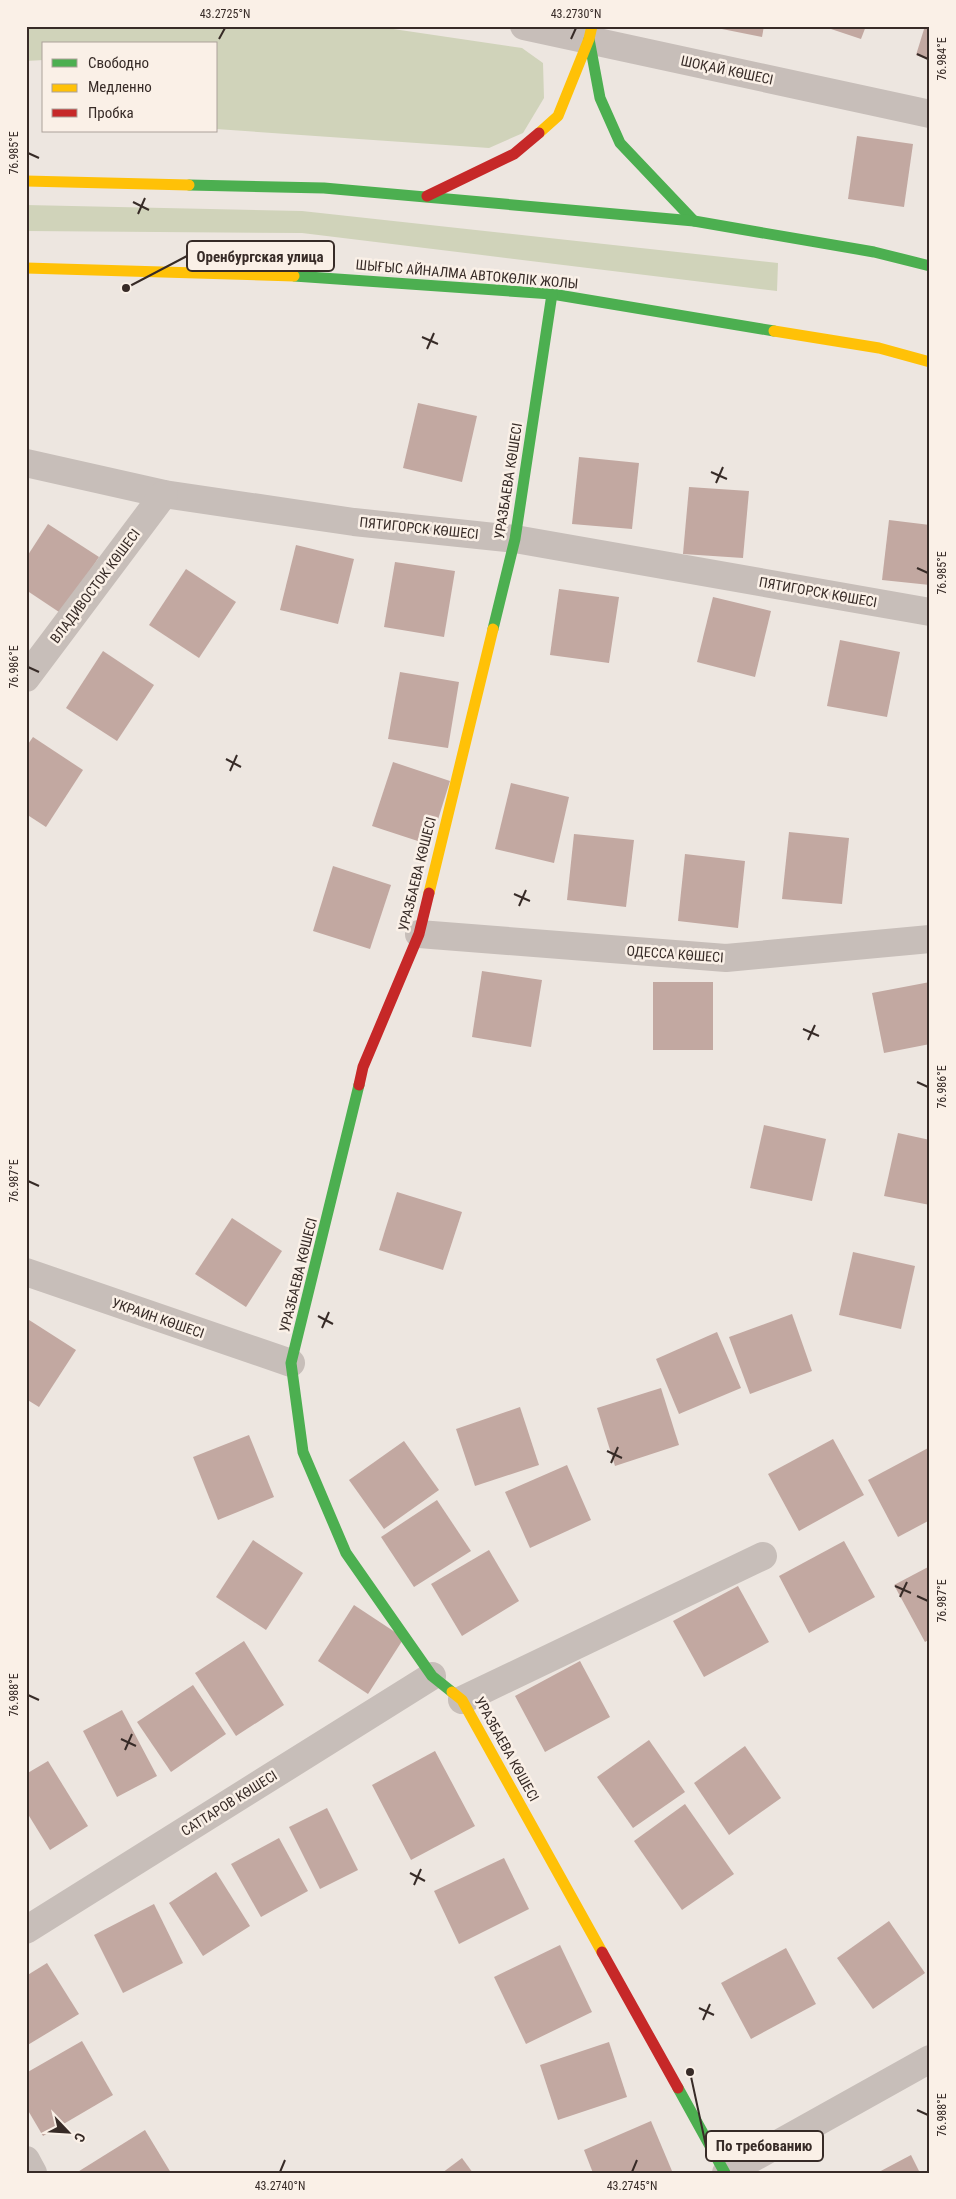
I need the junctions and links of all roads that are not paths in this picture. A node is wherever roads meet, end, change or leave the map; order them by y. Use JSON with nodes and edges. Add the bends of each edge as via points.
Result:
{"nodes":[{"id":1,"x":524,"y":26,"type":"edge"},
{"id":2,"x":590,"y":33,"type":"edge"},
{"id":3,"x":930,"y":114,"type":"edge"},
{"id":4,"x":26,"y":181,"type":"edge"},
{"id":5,"x":427,"y":196,"type":"junction"},
{"id":6,"x":694,"y":221,"type":"junction"},
{"id":7,"x":930,"y":266,"type":"edge"},
{"id":8,"x":26,"y":268,"type":"edge"},
{"id":9,"x":552,"y":294,"type":"junction"},
{"id":10,"x":930,"y":362,"type":"edge"},
{"id":11,"x":26,"y":463,"type":"edge"},
{"id":12,"x":164,"y":494,"type":"junction"},
{"id":13,"x":515,"y":539,"type":"junction"},
{"id":14,"x":930,"y":612,"type":"edge"},
{"id":15,"x":26,"y":678,"type":"edge"},
{"id":16,"x":419,"y":934,"type":"junction"},
{"id":17,"x":930,"y":939,"type":"edge"},
{"id":18,"x":26,"y":1272,"type":"edge"},
{"id":19,"x":291,"y":1363,"type":"junction"},
{"id":20,"x":763,"y":1556,"type":"dead end"},
{"id":21,"x":432,"y":1676,"type":"junction"},
{"id":22,"x":462,"y":1700,"type":"junction"},
{"id":23,"x":26,"y":1930,"type":"edge"},
{"id":24,"x":930,"y":2059,"type":"edge"},
{"id":25,"x":26,"y":2160,"type":"edge"},
{"id":26,"x":34,"y":2173,"type":"edge"},
{"id":27,"x":726,"y":2173,"type":"edge"}],
"edges":[{"from":1,"to":2,"type":"street","name":"ШОҚАЙ КӨШЕСІ"},
{"from":2,"to":3,"type":"street","name":"ШОҚАЙ КӨШЕСІ"},
{"from":2,"to":5,"type":"main road","via":[[558,116],[514,154]]},
{"from":2,"to":6,"type":"main road","via":[[600,98],[620,143]]},
{"from":4,"to":5,"type":"main road","via":[[324,188]]},
{"from":5,"to":6,"type":"main road"},
{"from":6,"to":7,"type":"main road","via":[[874,252]]},
{"from":8,"to":9,"type":"main road","name":"ШЫҒЫС АЙНАЛМА АВТОКӨЛІК ЖОЛЫ","via":[[316,277]]},
{"from":9,"to":10,"type":"main road","name":"ШЫҒЫС АЙНАЛМА АВТОКӨЛІК ЖОЛЫ","via":[[879,348]]},
{"from":9,"to":13,"type":"main road","name":"УРАЗБАЕВА КӨШЕСІ"},
{"from":11,"to":12,"type":"street","name":"ПЯТИГОРСК КӨШЕСІ"},
{"from":12,"to":13,"type":"street","name":"ПЯТИГОРСК КӨШЕСІ","via":[[354,522]]},
{"from":12,"to":15,"type":"street","name":"ВЛАДИВОСТОК КӨШЕСІ"},
{"from":13,"to":14,"type":"street","name":"ПЯТИГОРСК КӨШЕСІ"},
{"from":13,"to":16,"type":"main road","name":"УРАЗБАЕВА КӨШЕСІ"},
{"from":16,"to":17,"type":"street","name":"ОДЕССА КӨШЕСІ","via":[[726,958]]},
{"from":16,"to":19,"type":"main road","name":"УРАЗБАЕВА КӨШЕСІ","via":[[363,1067]]},
{"from":18,"to":19,"type":"street","name":"УКРАИН КӨШЕСІ"},
{"from":19,"to":21,"type":"main road","name":"УРАЗБАЕВА КӨШЕСІ","via":[[304,1452],[346,1553]]},
{"from":20,"to":22,"type":"street"},
{"from":21,"to":22,"type":"main road","name":"УРАЗБАЕВА КӨШЕСІ"},
{"from":21,"to":23,"type":"street","name":"САТТАРОВ КӨШЕСІ"},
{"from":22,"to":27,"type":"main road","name":"УРАЗБАЕВА КӨШЕСІ"},
{"from":24,"to":27,"type":"street"},
{"from":25,"to":26,"type":"street"}]}
